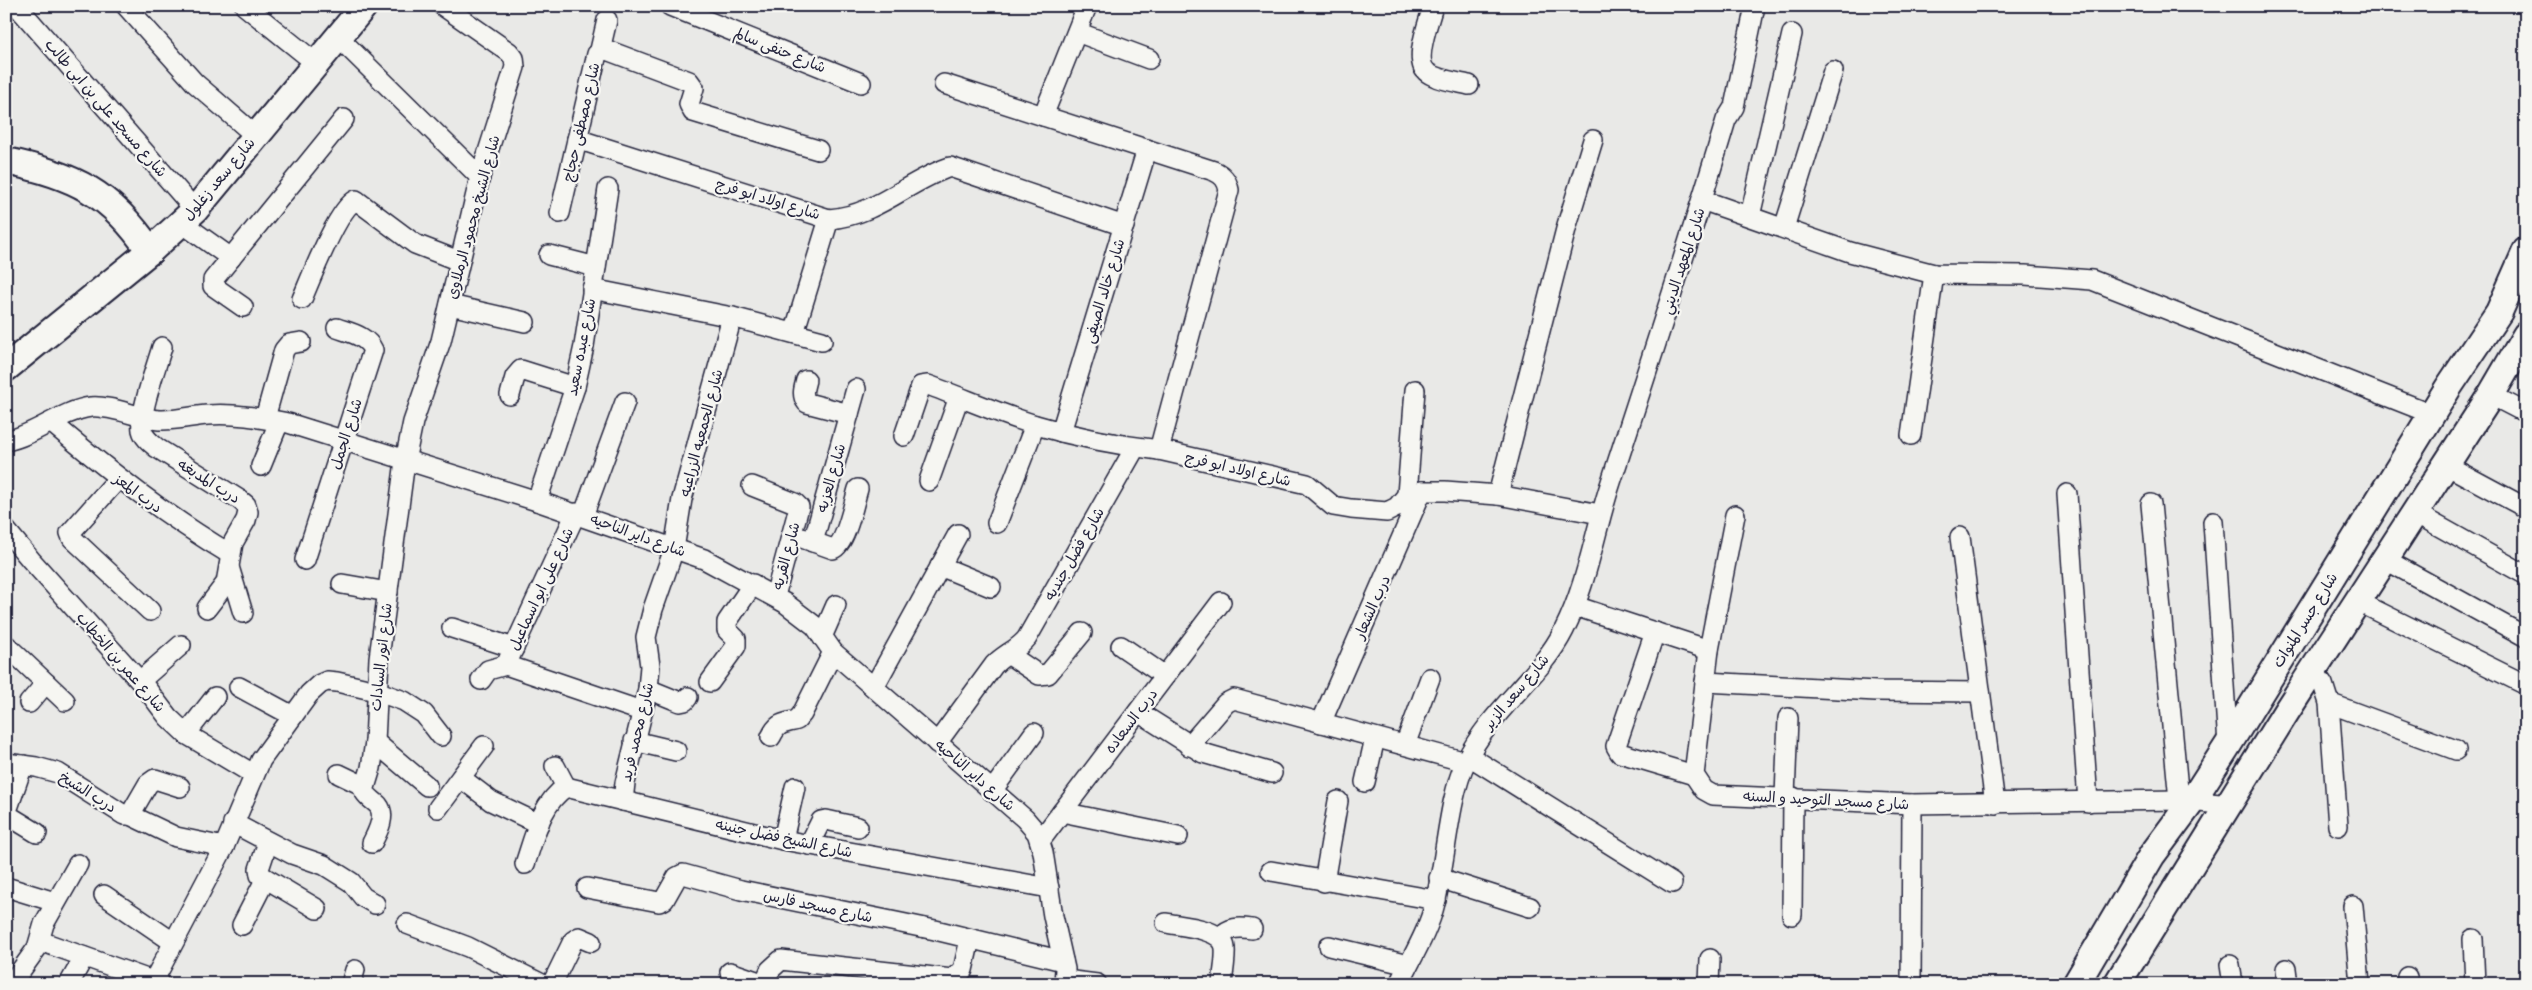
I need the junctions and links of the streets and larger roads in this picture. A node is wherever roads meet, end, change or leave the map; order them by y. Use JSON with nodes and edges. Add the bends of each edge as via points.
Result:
{"nodes":[{"id":1,"x":17,"y":6,"type":"edge"},
{"id":2,"x":126,"y":6,"type":"edge"},
{"id":3,"x":245,"y":6,"type":"edge"},
{"id":4,"x":364,"y":6,"type":"edge"},
{"id":5,"x":444,"y":6,"type":"edge"},
{"id":6,"x":670,"y":6,"type":"edge"},
{"id":7,"x":1088,"y":6,"type":"edge"},
{"id":8,"x":1433,"y":6,"type":"edge"},
{"id":9,"x":1755,"y":6,"type":"edge"},
{"id":10,"x":607,"y":20,"type":"dead end"},
{"id":11,"x":1077,"y":32,"type":"junction"},
{"id":12,"x":1792,"y":34,"type":"dead end"},
{"id":13,"x":338,"y":37,"type":"junction"},
{"id":14,"x":600,"y":50,"type":"junction"},
{"id":15,"x":1149,"y":58,"type":"dead end"},
{"id":16,"x":317,"y":64,"type":"junction"},
{"id":17,"x":1833,"y":71,"type":"dead end"},
{"id":18,"x":861,"y":83,"type":"dead end"},
{"id":19,"x":944,"y":84,"type":"dead end"},
{"id":20,"x":1469,"y":85,"type":"dead end"},
{"id":21,"x":1042,"y":116,"type":"junction"},
{"id":22,"x":344,"y":119,"type":"dead end"},
{"id":23,"x":256,"y":136,"type":"junction"},
{"id":24,"x":577,"y":139,"type":"junction"},
{"id":25,"x":1593,"y":140,"type":"dead end"},
{"id":26,"x":1147,"y":149,"type":"junction"},
{"id":27,"x":818,"y":150,"type":"dead end"},
{"id":28,"x":6,"y":161,"type":"edge"},
{"id":29,"x":480,"y":177,"type":"junction"},
{"id":30,"x":608,"y":190,"type":"dead end"},
{"id":31,"x":1702,"y":200,"type":"junction"},
{"id":32,"x":560,"y":213,"type":"dead end"},
{"id":33,"x":189,"y":216,"type":"junction"},
{"id":34,"x":1750,"y":216,"type":"junction"},
{"id":35,"x":829,"y":218,"type":"junction"},
{"id":36,"x":1124,"y":226,"type":"junction"},
{"id":37,"x":1784,"y":228,"type":"junction"},
{"id":38,"x":150,"y":251,"type":"junction"},
{"id":39,"x":2526,"y":251,"type":"edge"},
{"id":40,"x":548,"y":255,"type":"dead end"},
{"id":41,"x":231,"y":258,"type":"junction"},
{"id":42,"x":460,"y":262,"type":"junction"},
{"id":43,"x":596,"y":267,"type":"junction"},
{"id":44,"x":1934,"y":274,"type":"junction"},
{"id":45,"x":592,"y":289,"type":"junction"},
{"id":46,"x":302,"y":300,"type":"dead end"},
{"id":47,"x":450,"y":305,"type":"junction"},
{"id":48,"x":243,"y":307,"type":"dead end"},
{"id":49,"x":732,"y":318,"type":"junction"},
{"id":50,"x":524,"y":322,"type":"dead end"},
{"id":51,"x":338,"y":328,"type":"dead end"},
{"id":52,"x":794,"y":333,"type":"junction"},
{"id":53,"x":2526,"y":335,"type":"edge"},
{"id":54,"x":822,"y":341,"type":"dead end"},
{"id":55,"x":301,"y":342,"type":"dead end"},
{"id":56,"x":162,"y":347,"type":"dead end"},
{"id":57,"x":6,"y":368,"type":"edge"},
{"id":58,"x":806,"y":380,"type":"dead end"},
{"id":59,"x":575,"y":387,"type":"junction"},
{"id":60,"x":856,"y":389,"type":"dead end"},
{"id":61,"x":1414,"y":390,"type":"dead end"},
{"id":62,"x":2491,"y":394,"type":"junction"},
{"id":63,"x":510,"y":395,"type":"dead end"},
{"id":64,"x":959,"y":397,"type":"junction"},
{"id":65,"x":625,"y":402,"type":"dead end"},
{"id":66,"x":2526,"y":413,"type":"edge"},
{"id":67,"x":849,"y":414,"type":"junction"},
{"id":68,"x":2432,"y":414,"type":"junction"},
{"id":69,"x":142,"y":418,"type":"junction"},
{"id":70,"x":272,"y":420,"type":"junction"},
{"id":71,"x":52,"y":424,"type":"junction"},
{"id":72,"x":1035,"y":425,"type":"junction"},
{"id":73,"x":1061,"y":432,"type":"junction"},
{"id":74,"x":1911,"y":435,"type":"dead end"},
{"id":75,"x":904,"y":436,"type":"dead end"},
{"id":76,"x":6,"y":441,"type":"edge"},
{"id":77,"x":344,"y":441,"type":"junction"},
{"id":78,"x":1135,"y":448,"type":"junction"},
{"id":79,"x":1159,"y":450,"type":"junction"},
{"id":80,"x":405,"y":461,"type":"junction"},
{"id":81,"x":2446,"y":465,"type":"junction"},
{"id":82,"x":262,"y":466,"type":"dead end"},
{"id":83,"x":118,"y":479,"type":"junction"},
{"id":84,"x":929,"y":481,"type":"dead end"},
{"id":85,"x":752,"y":486,"type":"dead end"},
{"id":86,"x":858,"y":489,"type":"dead end"},
{"id":87,"x":1414,"y":493,"type":"junction"},
{"id":88,"x":2067,"y":494,"type":"dead end"},
{"id":89,"x":1498,"y":495,"type":"junction"},
{"id":90,"x":538,"y":501,"type":"junction"},
{"id":91,"x":2151,"y":504,"type":"dead end"},
{"id":92,"x":2526,"y":508,"type":"edge"},
{"id":93,"x":2415,"y":513,"type":"junction"},
{"id":94,"x":1600,"y":514,"type":"junction"},
{"id":95,"x":580,"y":515,"type":"junction"},
{"id":96,"x":1735,"y":515,"type":"dead end"},
{"id":97,"x":2213,"y":522,"type":"dead end"},
{"id":98,"x":997,"y":524,"type":"dead end"},
{"id":99,"x":6,"y":530,"type":"edge"},
{"id":100,"x":791,"y":534,"type":"junction"},
{"id":101,"x":958,"y":534,"type":"dead end"},
{"id":102,"x":1960,"y":537,"type":"dead end"},
{"id":103,"x":813,"y":542,"type":"junction"},
{"id":104,"x":674,"y":549,"type":"junction"},
{"id":105,"x":305,"y":560,"type":"dead end"},
{"id":106,"x":2386,"y":560,"type":"junction"},
{"id":107,"x":230,"y":561,"type":"junction"},
{"id":108,"x":940,"y":566,"type":"junction"},
{"id":109,"x":2526,"y":575,"type":"edge"},
{"id":110,"x":342,"y":584,"type":"dead end"},
{"id":111,"x":752,"y":584,"type":"junction"},
{"id":112,"x":991,"y":587,"type":"dead end"},
{"id":113,"x":388,"y":592,"type":"junction"},
{"id":114,"x":775,"y":596,"type":"junction"},
{"id":115,"x":1221,"y":602,"type":"dead end"},
{"id":116,"x":2359,"y":602,"type":"junction"},
{"id":117,"x":836,"y":605,"type":"dead end"},
{"id":118,"x":1575,"y":606,"type":"junction"},
{"id":119,"x":207,"y":608,"type":"dead end"},
{"id":120,"x":150,"y":611,"type":"dead end"},
{"id":121,"x":243,"y":613,"type":"dead end"},
{"id":122,"x":452,"y":628,"type":"dead end"},
{"id":123,"x":1655,"y":632,"type":"junction"},
{"id":124,"x":1082,"y":633,"type":"dead end"},
{"id":125,"x":2526,"y":637,"type":"edge"},
{"id":126,"x":6,"y":645,"type":"edge"},
{"id":127,"x":181,"y":645,"type":"dead end"},
{"id":128,"x":827,"y":645,"type":"junction"},
{"id":129,"x":1121,"y":646,"type":"dead end"},
{"id":130,"x":1708,"y":650,"type":"junction"},
{"id":131,"x":1008,"y":654,"type":"junction"},
{"id":132,"x":510,"y":657,"type":"junction"},
{"id":133,"x":2313,"y":670,"type":"junction"},
{"id":134,"x":1165,"y":676,"type":"junction"},
{"id":135,"x":1430,"y":678,"type":"dead end"},
{"id":136,"x":481,"y":680,"type":"dead end"},
{"id":137,"x":140,"y":681,"type":"junction"},
{"id":138,"x":46,"y":682,"type":"junction"},
{"id":139,"x":710,"y":682,"type":"dead end"},
{"id":140,"x":1705,"y":682,"type":"junction"},
{"id":141,"x":2526,"y":686,"type":"edge"},
{"id":142,"x":239,"y":687,"type":"dead end"},
{"id":143,"x":648,"y":688,"type":"junction"},
{"id":144,"x":874,"y":688,"type":"junction"},
{"id":145,"x":376,"y":691,"type":"junction"},
{"id":146,"x":1980,"y":692,"type":"junction"},
{"id":147,"x":688,"y":696,"type":"dead end"},
{"id":148,"x":215,"y":697,"type":"dead end"},
{"id":149,"x":65,"y":701,"type":"dead end"},
{"id":150,"x":29,"y":703,"type":"dead end"},
{"id":151,"x":2328,"y":703,"type":"junction"},
{"id":152,"x":641,"y":711,"type":"junction"},
{"id":153,"x":1138,"y":712,"type":"junction"},
{"id":154,"x":293,"y":716,"type":"junction"},
{"id":155,"x":1788,"y":718,"type":"dead end"},
{"id":156,"x":1321,"y":723,"type":"junction"},
{"id":157,"x":1034,"y":733,"type":"dead end"},
{"id":158,"x":186,"y":734,"type":"junction"},
{"id":159,"x":441,"y":736,"type":"dead end"},
{"id":160,"x":771,"y":737,"type":"dead end"},
{"id":161,"x":1376,"y":738,"type":"junction"},
{"id":162,"x":634,"y":741,"type":"junction"},
{"id":163,"x":374,"y":742,"type":"junction"},
{"id":164,"x":937,"y":742,"type":"junction"},
{"id":165,"x":1405,"y":745,"type":"junction"},
{"id":166,"x":2228,"y":745,"type":"junction"},
{"id":167,"x":484,"y":746,"type":"dead end"},
{"id":168,"x":1189,"y":746,"type":"junction"},
{"id":169,"x":2456,"y":750,"type":"dead end"},
{"id":170,"x":676,"y":751,"type":"dead end"},
{"id":171,"x":1467,"y":759,"type":"junction"},
{"id":172,"x":15,"y":764,"type":"edge"},
{"id":173,"x":555,"y":766,"type":"dead end"},
{"id":174,"x":1272,"y":772,"type":"dead end"},
{"id":175,"x":253,"y":774,"type":"junction"},
{"id":176,"x":339,"y":774,"type":"dead end"},
{"id":177,"x":1694,"y":775,"type":"junction"},
{"id":178,"x":461,"y":778,"type":"junction"},
{"id":179,"x":1365,"y":782,"type":"dead end"},
{"id":180,"x":180,"y":786,"type":"dead end"},
{"id":181,"x":364,"y":786,"type":"junction"},
{"id":182,"x":428,"y":786,"type":"dead end"},
{"id":183,"x":795,"y":787,"type":"dead end"},
{"id":184,"x":566,"y":788,"type":"junction"},
{"id":185,"x":992,"y":791,"type":"junction"},
{"id":186,"x":1789,"y":797,"type":"junction"},
{"id":187,"x":623,"y":801,"type":"junction"},
{"id":188,"x":1338,"y":801,"type":"dead end"},
{"id":189,"x":2186,"y":801,"type":"junction"},
{"id":190,"x":2088,"y":802,"type":"junction"},
{"id":191,"x":1912,"y":804,"type":"junction"},
{"id":192,"x":1995,"y":804,"type":"junction"},
{"id":193,"x":2230,"y":805,"type":"junction"},
{"id":194,"x":438,"y":808,"type":"dead end"},
{"id":195,"x":1062,"y":812,"type":"junction"},
{"id":196,"x":130,"y":815,"type":"junction"},
{"id":197,"x":233,"y":823,"type":"junction"},
{"id":198,"x":539,"y":824,"type":"junction"},
{"id":199,"x":2338,"y":826,"type":"dead end"},
{"id":200,"x":858,"y":827,"type":"dead end"},
{"id":201,"x":37,"y":833,"type":"dead end"},
{"id":202,"x":1178,"y":836,"type":"dead end"},
{"id":203,"x":783,"y":840,"type":"junction"},
{"id":204,"x":1040,"y":841,"type":"junction"},
{"id":205,"x":268,"y":842,"type":"junction"},
{"id":206,"x":372,"y":843,"type":"dead end"},
{"id":207,"x":809,"y":845,"type":"junction"},
{"id":208,"x":224,"y":847,"type":"junction"},
{"id":209,"x":78,"y":864,"type":"dead end"},
{"id":210,"x":525,"y":864,"type":"dead end"},
{"id":211,"x":1271,"y":871,"type":"dead end"},
{"id":212,"x":1440,"y":878,"type":"junction"},
{"id":213,"x":265,"y":880,"type":"junction"},
{"id":214,"x":1324,"y":882,"type":"junction"},
{"id":215,"x":1672,"y":883,"type":"dead end"},
{"id":216,"x":6,"y":887,"type":"edge"},
{"id":217,"x":587,"y":888,"type":"dead end"},
{"id":218,"x":1049,"y":888,"type":"junction"},
{"id":219,"x":104,"y":895,"type":"dead end"},
{"id":220,"x":1436,"y":900,"type":"junction"},
{"id":221,"x":55,"y":902,"type":"junction"},
{"id":222,"x":375,"y":904,"type":"dead end"},
{"id":223,"x":2353,"y":906,"type":"dead end"},
{"id":224,"x":1530,"y":907,"type":"dead end"},
{"id":225,"x":318,"y":909,"type":"dead end"},
{"id":226,"x":1792,"y":915,"type":"dead end"},
{"id":227,"x":1166,"y":923,"type":"dead end"},
{"id":228,"x":407,"y":924,"type":"dead end"},
{"id":229,"x":242,"y":925,"type":"dead end"},
{"id":230,"x":1252,"y":929,"type":"dead end"},
{"id":231,"x":1220,"y":937,"type":"junction"},
{"id":232,"x":970,"y":939,"type":"junction"},
{"id":233,"x":2473,"y":939,"type":"dead end"},
{"id":234,"x":40,"y":941,"type":"junction"},
{"id":235,"x":173,"y":942,"type":"junction"},
{"id":236,"x":591,"y":942,"type":"dead end"},
{"id":237,"x":1329,"y":946,"type":"dead end"},
{"id":238,"x":84,"y":957,"type":"junction"},
{"id":239,"x":1710,"y":959,"type":"dead end"},
{"id":240,"x":1063,"y":961,"type":"junction"},
{"id":241,"x":2230,"y":965,"type":"dead end"},
{"id":242,"x":1408,"y":966,"type":"junction"},
{"id":243,"x":730,"y":972,"type":"dead end"},
{"id":244,"x":157,"y":982,"type":"edge"},
{"id":245,"x":1065,"y":982,"type":"edge"},
{"id":246,"x":12,"y":984,"type":"edge"},
{"id":247,"x":69,"y":984,"type":"edge"},
{"id":248,"x":542,"y":984,"type":"edge"},
{"id":249,"x":552,"y":984,"type":"edge"},
{"id":250,"x":1097,"y":984,"type":"edge"},
{"id":251,"x":1222,"y":984,"type":"edge"},
{"id":252,"x":1399,"y":984,"type":"edge"},
{"id":253,"x":1710,"y":984,"type":"edge"},
{"id":254,"x":1911,"y":984,"type":"edge"},
{"id":255,"x":2076,"y":984,"type":"edge"},
{"id":256,"x":2117,"y":984,"type":"edge"},
{"id":257,"x":2233,"y":984,"type":"edge"},
{"id":258,"x":2360,"y":984,"type":"edge"},
{"id":259,"x":2475,"y":984,"type":"edge"}],
"edges":[{"from":1,"to":33,"type":"street","name":"شارع مسجد على بن ابى طالب"},
{"from":2,"to":23,"type":"street","via":[[195,82]]},
{"from":3,"to":16,"type":"street"},
{"from":4,"to":13,"type":"street","name":"شارع سعد زغلول"},
{"from":5,"to":29,"type":"street","name":"شارع الشيخ محمود الرملاوى","via":[[514,58],[515,67]]},
{"from":6,"to":18,"type":"street","name":"شارع حنفى سالم"},
{"from":7,"to":11,"type":"street"},
{"from":8,"to":20,"type":"street","via":[[1421,63],[1432,75]]},
{"from":9,"to":31,"type":"street","name":"شارع المعهد الديني","via":[[1734,107],[1726,120]]},
{"from":10,"to":14,"type":"street"},
{"from":11,"to":15,"type":"street"},
{"from":11,"to":21,"type":"street"},
{"from":12,"to":34,"type":"street"},
{"from":13,"to":16,"type":"street","name":"شارع سعد زغلول"},
{"from":13,"to":29,"type":"street"},
{"from":14,"to":24,"type":"street","name":"شارع مصطفى حجاج"},
{"from":14,"to":27,"type":"street","name":"شارع مصطفى حجاج","via":[[689,81],[694,88],[689,104],[693,112]]},
{"from":16,"to":23,"type":"street","name":"شارع سعد زغلول"},
{"from":17,"to":37,"type":"street"},
{"from":19,"to":21,"type":"street"},
{"from":21,"to":26,"type":"street"},
{"from":22,"to":41,"type":"street"},
{"from":23,"to":33,"type":"street","name":"شارع سعد زغلول"},
{"from":24,"to":32,"type":"street","name":"شارع مصطفى حجاج"},
{"from":24,"to":35,"type":"street","name":"شارع اولاد ابو فرج"},
{"from":25,"to":89,"type":"street","via":[[1566,225]]},
{"from":26,"to":36,"type":"street","name":"شارع خالد الصيفى"},
{"from":26,"to":79,"type":"street","via":[[1214,170],[1222,175],[1229,190]]},
{"from":28,"to":38,"type":"street","via":[[55,172],[100,195],[136,230]]},
{"from":29,"to":42,"type":"street","name":"شارع الشيخ محمود الرملاوى"},
{"from":30,"to":43,"type":"street","name":"شارع عبده سعيد"},
{"from":31,"to":34,"type":"street"},
{"from":31,"to":94,"type":"street","name":"شارع المعهد الديني"},
{"from":33,"to":38,"type":"street","name":"شارع سعد زغلول"},
{"from":33,"to":41,"type":"street","name":"شارع مسجد على بن ابى طالب"},
{"from":34,"to":37,"type":"street"},
{"from":35,"to":36,"type":"street","name":"شارع اولاد ابو فرج","via":[[852,215],[888,201],[935,172],[950,167]]},
{"from":35,"to":52,"type":"street"},
{"from":36,"to":73,"type":"street","name":"شارع خالد الصيفى"},
{"from":37,"to":44,"type":"street","via":[[1850,252]]},
{"from":38,"to":57,"type":"street","name":"شارع سعد زغلول"},
{"from":39,"to":68,"type":"street","name":"شارع جسر المنوات","via":[[2499,312]]},
{"from":40,"to":43,"type":"street"},
{"from":41,"to":48,"type":"street","via":[[212,284]]},
{"from":42,"to":46,"type":"street","via":[[415,244],[356,200],[349,203],[339,220]]},
{"from":42,"to":47,"type":"street","name":"شارع الشيخ محمود الرملاوى"},
{"from":43,"to":45,"type":"street","name":"شارع عبده سعيد"},
{"from":44,"to":68,"type":"street","via":[[2092,280]]},
{"from":44,"to":74,"type":"street"},
{"from":45,"to":49,"type":"street"},
{"from":45,"to":59,"type":"street","name":"شارع عبده سعيد"},
{"from":47,"to":50,"type":"street"},
{"from":47,"to":80,"type":"street","name":"شارع الشيخ محمود الرملاوى"},
{"from":49,"to":52,"type":"street"},
{"from":49,"to":104,"type":"street","name":"شارع الجمعيه الزراعيه","via":[[682,499]]},
{"from":51,"to":77,"type":"street","name":"شارع الجمل","via":[[362,337],[373,350]]},
{"from":52,"to":54,"type":"street"},
{"from":53,"to":62,"type":"street"},
{"from":55,"to":70,"type":"street","via":[[289,344],[284,350]]},
{"from":56,"to":69,"type":"street"},
{"from":58,"to":67,"type":"street","via":[[803,391],[808,402]]},
{"from":59,"to":63,"type":"street","via":[[521,370],[515,377]]},
{"from":59,"to":90,"type":"street","name":"شارع عبده سعيد"},
{"from":60,"to":67,"type":"street","name":"شارع العزبه"},
{"from":61,"to":87,"type":"street","name":"درب الشعار"},
{"from":62,"to":66,"type":"street"},
{"from":62,"to":81,"type":"street"},
{"from":64,"to":72,"type":"street","name":"شارع اولاد ابو فرج"},
{"from":64,"to":75,"type":"street","name":"شارع اولاد ابو فرج","via":[[928,385],[921,386]]},
{"from":64,"to":84,"type":"street"},
{"from":65,"to":95,"type":"street","name":"شارع على ابو اسماعيل"},
{"from":67,"to":103,"type":"street","name":"شارع العزبه"},
{"from":68,"to":166,"type":"street","name":"شارع جسر المنوات"},
{"from":69,"to":70,"type":"street","name":"شارع داير الناحيه","via":[[162,420],[232,415]]},
{"from":69,"to":71,"type":"street","name":"شارع داير الناحيه","via":[[93,407],[79,410]]},
{"from":69,"to":107,"type":"street","name":"درب المدبغه","via":[[142,430],[156,448],[246,505],[246,520]]},
{"from":70,"to":77,"type":"street","name":"شارع داير الناحيه"},
{"from":70,"to":82,"type":"street"},
{"from":71,"to":76,"type":"street","name":"شارع داير الناحيه"},
{"from":71,"to":83,"type":"street","name":"درب المعز"},
{"from":72,"to":73,"type":"street","name":"شارع اولاد ابو فرج"},
{"from":72,"to":98,"type":"street"},
{"from":73,"to":78,"type":"street","name":"شارع اولاد ابو فرج"},
{"from":77,"to":80,"type":"street","name":"شارع داير الناحيه"},
{"from":77,"to":105,"type":"street","name":"شارع الجمل"},
{"from":78,"to":79,"type":"street","name":"شارع اولاد ابو فرج"},
{"from":78,"to":131,"type":"street","name":"شارع فضل جنديه","via":[[1027,638]]},
{"from":79,"to":87,"type":"street","name":"شارع اولاد ابو فرج","via":[[1307,484],[1333,506],[1387,512]]},
{"from":80,"to":90,"type":"street","name":"شارع داير الناحيه"},
{"from":80,"to":113,"type":"street","name":"شارع انور السادات"},
{"from":81,"to":92,"type":"street"},
{"from":81,"to":93,"type":"street"},
{"from":83,"to":107,"type":"street","name":"درب المعز"},
{"from":83,"to":120,"type":"street","via":[[70,533]]},
{"from":85,"to":100,"type":"street","name":"شارع القريه","via":[[799,507]]},
{"from":86,"to":103,"type":"street","via":[[838,547],[833,549]]},
{"from":87,"to":89,"type":"street"},
{"from":87,"to":156,"type":"street","name":"درب الشعار"},
{"from":88,"to":190,"type":"street"},
{"from":89,"to":94,"type":"street"},
{"from":90,"to":95,"type":"street","name":"شارع داير الناحيه"},
{"from":91,"to":189,"type":"street"},
{"from":93,"to":106,"type":"street"},
{"from":93,"to":109,"type":"street"},
{"from":94,"to":118,"type":"street","name":"شارع سعد الزير"},
{"from":95,"to":104,"type":"street","name":"شارع داير الناحيه"},
{"from":95,"to":132,"type":"street","name":"شارع على ابو اسماعيل"},
{"from":96,"to":130,"type":"street"},
{"from":97,"to":166,"type":"street"},
{"from":99,"to":137,"type":"street","name":"شارع عمر بن الخطاب"},
{"from":100,"to":103,"type":"street"},
{"from":100,"to":114,"type":"street","name":"شارع القريه"},
{"from":101,"to":108,"type":"street"},
{"from":102,"to":146,"type":"street"},
{"from":104,"to":111,"type":"street","name":"شارع داير الناحيه","via":[[704,559]]},
{"from":104,"to":143,"type":"street","name":"شارع محمد فريد","via":[[646,636],[650,666]]},
{"from":106,"to":116,"type":"street"},
{"from":106,"to":125,"type":"street"},
{"from":107,"to":119,"type":"street","name":"درب المدبغه","via":[[226,583]]},
{"from":107,"to":121,"type":"street"},
{"from":108,"to":112,"type":"street"},
{"from":108,"to":144,"type":"street"},
{"from":110,"to":113,"type":"street"},
{"from":111,"to":114,"type":"street","name":"شارع داير الناحيه"},
{"from":111,"to":139,"type":"street","via":[[727,622],[727,630],[736,639],[736,646]]},
{"from":113,"to":145,"type":"street","name":"شارع انور السادات"},
{"from":114,"to":128,"type":"street","name":"شارع داير الناحيه","via":[[809,620]]},
{"from":115,"to":134,"type":"street","name":"درب السعاده"},
{"from":116,"to":133,"type":"street"},
{"from":116,"to":141,"type":"street"},
{"from":117,"to":128,"type":"street"},
{"from":118,"to":123,"type":"street"},
{"from":118,"to":171,"type":"street","name":"شارع سعد الزير","via":[[1549,654],[1484,728]]},
{"from":122,"to":132,"type":"street"},
{"from":123,"to":130,"type":"street"},
{"from":123,"to":177,"type":"street","via":[[1616,746],[1620,753]]},
{"from":124,"to":131,"type":"street","via":[[1048,674],[1039,675]]},
{"from":126,"to":138,"type":"street"},
{"from":127,"to":137,"type":"street"},
{"from":128,"to":144,"type":"street","name":"شارع داير الناحيه"},
{"from":128,"to":160,"type":"street","via":[[802,714],[797,720],[783,721]]},
{"from":129,"to":134,"type":"street"},
{"from":130,"to":140,"type":"street"},
{"from":131,"to":164,"type":"street","name":"شارع فضل جنديه","via":[[994,666]]},
{"from":132,"to":136,"type":"street","name":"شارع على ابو اسماعيل","via":[[488,670]]},
{"from":132,"to":152,"type":"street","name":"شارع على ابو اسماعيل"},
{"from":133,"to":151,"type":"street","via":[[2323,684]]},
{"from":133,"to":193,"type":"street"},
{"from":134,"to":153,"type":"street","name":"درب السعاده"},
{"from":135,"to":165,"type":"street"},
{"from":137,"to":158,"type":"street","name":"شارع عمر بن الخطاب"},
{"from":138,"to":149,"type":"street"},
{"from":138,"to":150,"type":"street"},
{"from":140,"to":146,"type":"street","via":[[1876,691]]},
{"from":140,"to":177,"type":"street"},
{"from":142,"to":154,"type":"street"},
{"from":143,"to":147,"type":"street","via":[[680,702]]},
{"from":143,"to":152,"type":"street","name":"شارع محمد فريد"},
{"from":144,"to":164,"type":"street","name":"شارع داير الناحيه"},
{"from":145,"to":154,"type":"street","via":[[328,681],[309,694]]},
{"from":145,"to":159,"type":"street","via":[[404,701],[424,714]]},
{"from":145,"to":163,"type":"street","name":"شارع انور السادات"},
{"from":146,"to":192,"type":"street"},
{"from":148,"to":158,"type":"street"},
{"from":151,"to":169,"type":"street"},
{"from":151,"to":199,"type":"street"},
{"from":152,"to":162,"type":"street","name":"شارع محمد فريد"},
{"from":153,"to":168,"type":"street"},
{"from":153,"to":195,"type":"street","name":"درب السعاده"},
{"from":154,"to":175,"type":"street"},
{"from":155,"to":186,"type":"street"},
{"from":156,"to":161,"type":"street"},
{"from":156,"to":168,"type":"street","via":[[1234,700],[1226,703]]},
{"from":157,"to":185,"type":"street"},
{"from":158,"to":175,"type":"street","name":"شارع عمر بن الخطاب"},
{"from":161,"to":165,"type":"street"},
{"from":161,"to":179,"type":"street"},
{"from":162,"to":170,"type":"street"},
{"from":162,"to":187,"type":"street","name":"شارع محمد فريد"},
{"from":163,"to":181,"type":"street","name":"شارع انور السادات","via":[[371,768]]},
{"from":163,"to":182,"type":"street"},
{"from":164,"to":185,"type":"street","name":"شارع داير الناحيه"},
{"from":165,"to":171,"type":"street"},
{"from":166,"to":189,"type":"street","name":"شارع جسر المنوات"},
{"from":167,"to":178,"type":"street"},
{"from":168,"to":174,"type":"street"},
{"from":171,"to":212,"type":"street","name":"شارع سعد الزير","via":[[1458,787]]},
{"from":171,"to":215,"type":"street"},
{"from":172,"to":196,"type":"street","name":"درب الشيخ","via":[[58,773],[124,815]]},
{"from":172,"to":201,"type":"street","via":[[6,814]]},
{"from":173,"to":184,"type":"street"},
{"from":175,"to":197,"type":"street"},
{"from":176,"to":181,"type":"street"},
{"from":177,"to":186,"type":"street","name":"شارع مسجد التوحيد و السنه","via":[[1698,784],[1713,795]]},
{"from":178,"to":194,"type":"street"},
{"from":178,"to":198,"type":"street","via":[[491,801]]},
{"from":180,"to":196,"type":"street","name":"درب الشيخ","via":[[155,779],[148,784]]},
{"from":181,"to":206,"type":"street","via":[[368,798],[382,814]]},
{"from":183,"to":203,"type":"street"},
{"from":184,"to":187,"type":"street","name":"شارع الشيخ فضل جنينه"},
{"from":184,"to":198,"type":"street","via":[[556,793]]},
{"from":185,"to":204,"type":"street","name":"شارع داير الناحيه","via":[[1025,819]]},
{"from":186,"to":191,"type":"street","name":"شارع مسجد التوحيد و السنه"},
{"from":186,"to":226,"type":"street"},
{"from":187,"to":203,"type":"street","name":"شارع الشيخ فضل جنينه"},
{"from":188,"to":214,"type":"street"},
{"from":189,"to":190,"type":"street","name":"شارع مسجد التوحيد و السنه"},
{"from":189,"to":193,"type":"street","name":"شارع مسجد التوحيد و السنه"},
{"from":189,"to":255,"type":"street","name":"شارع جسر المنوات"},
{"from":190,"to":192,"type":"street","name":"شارع مسجد التوحيد و السنه"},
{"from":191,"to":192,"type":"street","name":"شارع مسجد التوحيد و السنه"},
{"from":191,"to":254,"type":"street"},
{"from":193,"to":256,"type":"street"},
{"from":195,"to":202,"type":"street"},
{"from":195,"to":204,"type":"street","name":"درب السعاده"},
{"from":196,"to":208,"type":"street","via":[[176,837]]},
{"from":197,"to":205,"type":"street"},
{"from":197,"to":208,"type":"street"},
{"from":198,"to":210,"type":"street"},
{"from":200,"to":207,"type":"street","via":[[821,821]]},
{"from":203,"to":207,"type":"street","name":"شارع الشيخ فضل جنينه"},
{"from":204,"to":218,"type":"street","name":"شارع داير الناحيه"},
{"from":205,"to":213,"type":"street","via":[[259,869]]},
{"from":205,"to":222,"type":"street","via":[[324,865],[351,882],[363,898]]},
{"from":207,"to":218,"type":"street","name":"شارع الشيخ فضل جنينه"},
{"from":208,"to":235,"type":"street"},
{"from":209,"to":221,"type":"street"},
{"from":211,"to":214,"type":"street"},
{"from":212,"to":220,"type":"street","name":"شارع سعد الزير"},
{"from":212,"to":224,"type":"street"},
{"from":213,"to":225,"type":"street"},
{"from":213,"to":229,"type":"street"},
{"from":214,"to":220,"type":"street"},
{"from":216,"to":221,"type":"street"},
{"from":217,"to":232,"type":"street","name":"شارع مسجد فارس","via":[[659,902],[664,900],[677,877],[683,874],[741,890]]},
{"from":218,"to":240,"type":"street","name":"شارع داير الناحيه"},
{"from":219,"to":235,"type":"street"},
{"from":220,"to":242,"type":"street","name":"شارع سعد الزير","via":[[1428,928]]},
{"from":221,"to":234,"type":"street"},
{"from":223,"to":258,"type":"street"},
{"from":227,"to":231,"type":"street"},
{"from":228,"to":248,"type":"street","via":[[468,947]]},
{"from":230,"to":231,"type":"street","via":[[1238,927],[1226,930]]},
{"from":231,"to":251,"type":"street","via":[[1225,946]]},
{"from":232,"to":240,"type":"street","name":"شارع مسجد فارس"},
{"from":232,"to":243,"type":"street","via":[[963,970],[952,979],[781,960],[770,970],[765,982]]},
{"from":233,"to":259,"type":"street"},
{"from":234,"to":238,"type":"street"},
{"from":234,"to":246,"type":"street"},
{"from":235,"to":244,"type":"street"},
{"from":236,"to":249,"type":"street","via":[[579,937],[572,941]]},
{"from":237,"to":242,"type":"street"},
{"from":238,"to":244,"type":"street"},
{"from":238,"to":247,"type":"street"},
{"from":239,"to":253,"type":"street"},
{"from":240,"to":245,"type":"street","name":"شارع داير الناحيه"},
{"from":241,"to":257,"type":"street"},
{"from":242,"to":252,"type":"street","name":"شارع سعد الزير"},
{"from":245,"to":250,"type":"street"}]}
